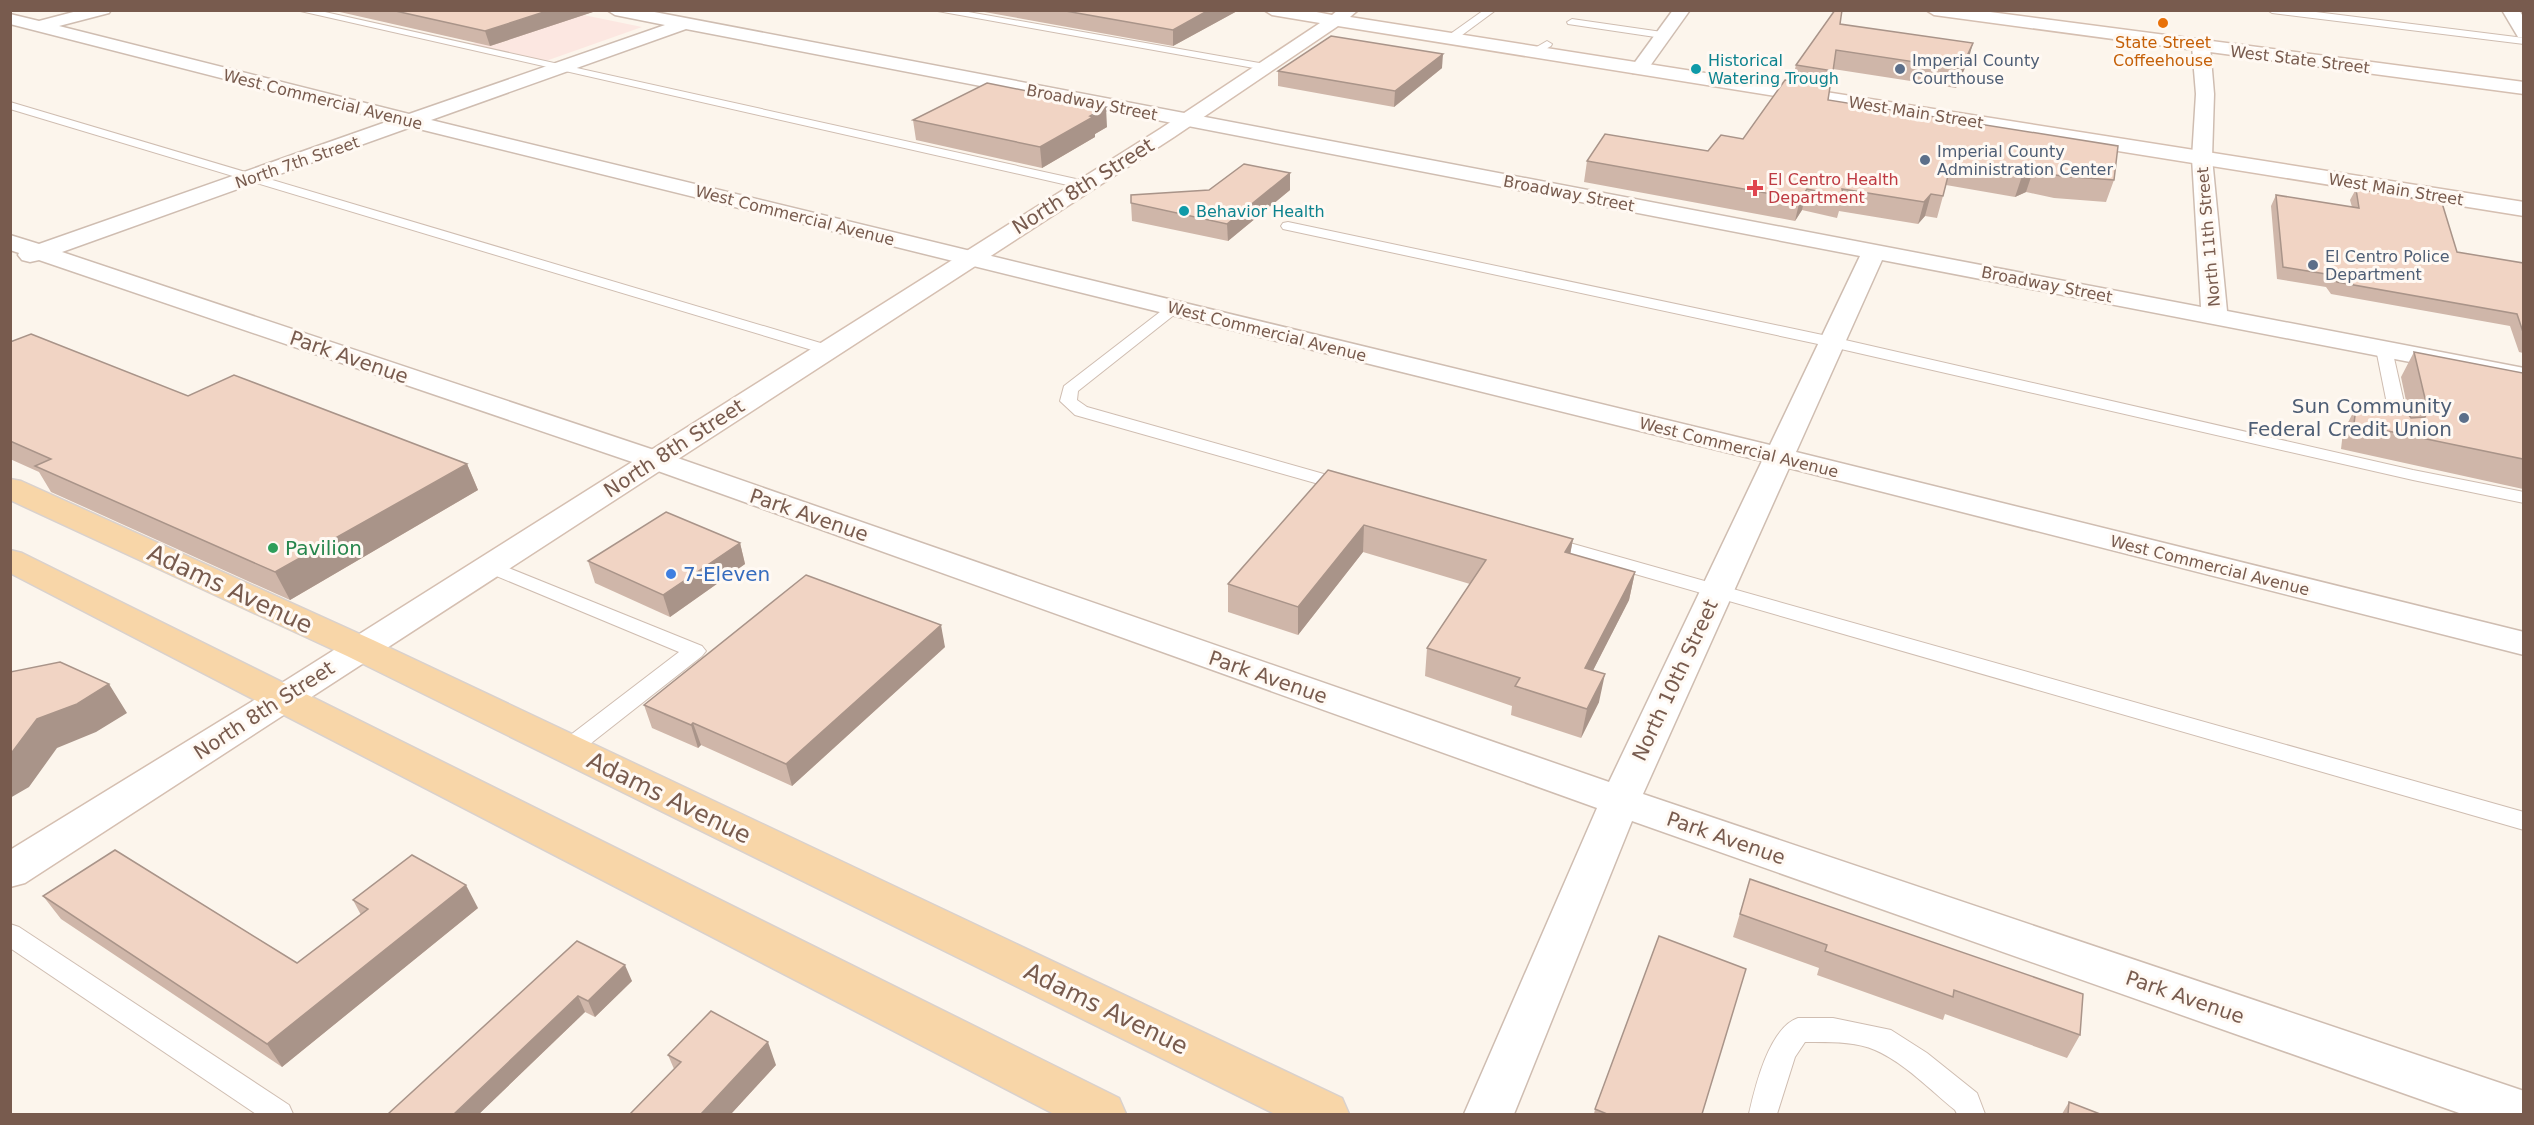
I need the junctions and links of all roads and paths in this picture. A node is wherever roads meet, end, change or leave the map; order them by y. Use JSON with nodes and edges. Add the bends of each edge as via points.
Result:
{"nodes":[{"id":1,"x":103,"y":10,"type":"edge"},
{"id":2,"x":301,"y":10,"type":"edge"},
{"id":3,"x":615,"y":10,"type":"edge"},
{"id":4,"x":718,"y":10,"type":"edge"},
{"id":5,"x":937,"y":10,"type":"edge"},
{"id":6,"x":1272,"y":10,"type":"edge"},
{"id":7,"x":1350,"y":10,"type":"edge"},
{"id":8,"x":1491,"y":10,"type":"edge"},
{"id":9,"x":1682,"y":10,"type":"edge"},
{"id":10,"x":1934,"y":10,"type":"edge"},
{"id":11,"x":2272,"y":10,"type":"edge"},
{"id":12,"x":2510,"y":10,"type":"edge"},
{"id":13,"x":1964,"y":12,"type":"edge"},
{"id":14,"x":10,"y":18,"type":"edge"},
{"id":15,"x":1333,"y":20,"type":"junction"},
{"id":16,"x":1572,"y":22,"type":"dead end"},
{"id":17,"x":682,"y":24,"type":"junction"},
{"id":18,"x":40,"y":26,"type":"junction"},
{"id":19,"x":2523,"y":33,"type":"edge"},
{"id":20,"x":10,"y":34,"type":"edge"},
{"id":21,"x":1662,"y":35,"type":"junction"},
{"id":22,"x":1450,"y":39,"type":"junction"},
{"id":23,"x":2523,"y":41,"type":"edge"},
{"id":24,"x":2201,"y":46,"type":"junction"},
{"id":25,"x":558,"y":68,"type":"junction"},
{"id":26,"x":1266,"y":68,"type":"junction"},
{"id":27,"x":1640,"y":69,"type":"junction"},
{"id":28,"x":2523,"y":88,"type":"edge"},
{"id":29,"x":10,"y":105,"type":"edge"},
{"id":30,"x":1187,"y":120,"type":"junction"},
{"id":31,"x":411,"y":121,"type":"junction"},
{"id":32,"x":2202,"y":158,"type":"junction"},
{"id":33,"x":254,"y":177,"type":"junction"},
{"id":34,"x":1085,"y":185,"type":"junction"},
{"id":35,"x":2523,"y":209,"type":"edge"},
{"id":36,"x":1288,"y":226,"type":"dead end"},
{"id":37,"x":10,"y":242,"type":"edge"},
{"id":38,"x":1874,"y":251,"type":"junction"},
{"id":39,"x":37,"y":252,"type":"junction"},
{"id":40,"x":970,"y":258,"type":"junction"},
{"id":41,"x":10,"y":262,"type":"edge"},
{"id":42,"x":1174,"y":308,"type":"junction"},
{"id":43,"x":2215,"y":317,"type":"junction"},
{"id":44,"x":1832,"y":342,"type":"junction"},
{"id":45,"x":2384,"y":349,"type":"junction"},
{"id":46,"x":828,"y":350,"type":"junction"},
{"id":47,"x":2523,"y":376,"type":"edge"},
{"id":48,"x":2403,"y":437,"type":"edge"},
{"id":49,"x":1778,"y":456,"type":"junction"},
{"id":50,"x":655,"y":460,"type":"junction"},
{"id":51,"x":10,"y":488,"type":"edge"},
{"id":52,"x":1365,"y":491,"type":"edge"},
{"id":53,"x":2523,"y":498,"type":"edge"},
{"id":54,"x":1524,"y":536,"type":"edge"},
{"id":55,"x":10,"y":560,"type":"edge"},
{"id":56,"x":489,"y":566,"type":"junction"},
{"id":57,"x":1717,"y":590,"type":"junction"},
{"id":58,"x":2523,"y":644,"type":"edge"},
{"id":59,"x":360,"y":648,"type":"junction"},
{"id":60,"x":282,"y":700,"type":"junction"},
{"id":61,"x":568,"y":749,"type":"junction"},
{"id":62,"x":1620,"y":801,"type":"junction"},
{"id":63,"x":2523,"y":821,"type":"edge"},
{"id":64,"x":10,"y":871,"type":"edge"},
{"id":65,"x":10,"y":934,"type":"edge"},
{"id":66,"x":279,"y":1114,"type":"edge"},
{"id":67,"x":1101,"y":1114,"type":"edge"},
{"id":68,"x":1324,"y":1114,"type":"edge"},
{"id":69,"x":1489,"y":1114,"type":"edge"},
{"id":70,"x":1763,"y":1114,"type":"edge"},
{"id":71,"x":1971,"y":1114,"type":"edge"},
{"id":72,"x":2523,"y":1114,"type":"edge"}],
"edges":[{"from":1,"to":18,"type":"street"},
{"from":2,"to":25,"type":"lane"},
{"from":3,"to":17,"type":"street","name":"Broadway Street"},
{"from":4,"to":17,"type":"street","name":"North 7th Street"},
{"from":5,"to":26,"type":"lane"},
{"from":6,"to":15,"type":"street","name":"West Main Street"},
{"from":7,"to":15,"type":"street","name":"North 8th Street"},
{"from":8,"to":22,"type":"lane"},
{"from":9,"to":21,"type":"street"},
{"from":10,"to":13,"type":"street","name":"West State Street"},
{"from":11,"to":23,"type":"lane"},
{"from":12,"to":19,"type":"street"},
{"from":13,"to":24,"type":"street","name":"West State Street"},
{"from":14,"to":18,"type":"street","name":"West Commercial Avenue"},
{"from":15,"to":22,"type":"street","name":"West Main Street"},
{"from":15,"to":26,"type":"street","name":"North 8th Street"},
{"from":16,"to":21,"type":"lane"},
{"from":17,"to":25,"type":"street","name":"North 7th Street"},
{"from":17,"to":30,"type":"street","name":"Broadway Street"},
{"from":18,"to":20,"type":"street"},
{"from":18,"to":31,"type":"street","name":"West Commercial Avenue"},
{"from":21,"to":27,"type":"street"},
{"from":22,"to":27,"type":"street","name":"West Main Street","via":[[1540,48]]},
{"from":24,"to":28,"type":"street","name":"West State Street"},
{"from":24,"to":32,"type":"street","name":"North 11th Street","via":[[2205,94]]},
{"from":25,"to":31,"type":"street","name":"North 7th Street"},
{"from":25,"to":34,"type":"lane"},
{"from":26,"to":30,"type":"street","name":"North 8th Street"},
{"from":27,"to":32,"type":"street","name":"West Main Street"},
{"from":29,"to":33,"type":"lane"},
{"from":30,"to":34,"type":"street","name":"North 8th Street"},
{"from":30,"to":38,"type":"street","name":"Broadway Street"},
{"from":31,"to":33,"type":"street","name":"North 7th Street"},
{"from":31,"to":40,"type":"street","name":"West Commercial Avenue"},
{"from":32,"to":35,"type":"street","name":"West Main Street"},
{"from":32,"to":43,"type":"street","name":"North 11th Street"},
{"from":33,"to":39,"type":"street","name":"North 7th Street"},
{"from":33,"to":46,"type":"lane"},
{"from":34,"to":40,"type":"street","name":"North 8th Street"},
{"from":36,"to":44,"type":"lane"},
{"from":37,"to":39,"type":"street","name":"Park Avenue"},
{"from":38,"to":43,"type":"street","name":"Broadway Street"},
{"from":38,"to":44,"type":"street","name":"North 10th Street"},
{"from":39,"to":41,"type":"street","name":"North 7th Street"},
{"from":39,"to":50,"type":"street","name":"Park Avenue"},
{"from":40,"to":42,"type":"street","name":"West Commercial Avenue"},
{"from":40,"to":46,"type":"street","name":"North 8th Street"},
{"from":42,"to":49,"type":"street","name":"West Commercial Avenue"},
{"from":42,"to":52,"type":"lane","via":[[1070,389],[1068,401],[1081,411]]},
{"from":43,"to":45,"type":"street","name":"Broadway Street"},
{"from":44,"to":49,"type":"street","name":"North 10th Street"},
{"from":44,"to":53,"type":"lane"},
{"from":45,"to":47,"type":"street","name":"Broadway Street"},
{"from":45,"to":48,"type":"lane"},
{"from":46,"to":50,"type":"street","name":"North 8th Street"},
{"from":49,"to":57,"type":"street","name":"North 10th Street"},
{"from":49,"to":58,"type":"street","name":"West Commercial Avenue"},
{"from":50,"to":56,"type":"street","name":"North 8th Street"},
{"from":50,"to":62,"type":"street","name":"Park Avenue"},
{"from":51,"to":59,"type":"main road","name":"Adams Avenue"},
{"from":54,"to":57,"type":"lane"},
{"from":55,"to":60,"type":"main road"},
{"from":56,"to":59,"type":"street","name":"North 8th Street"},
{"from":56,"to":61,"type":"lane","via":[[695,651]]},
{"from":57,"to":62,"type":"street","name":"North 10th Street"},
{"from":57,"to":63,"type":"lane"},
{"from":59,"to":60,"type":"street","name":"North 8th Street"},
{"from":59,"to":61,"type":"main road","name":"Adams Avenue"},
{"from":60,"to":64,"type":"street","name":"North 8th Street"},
{"from":60,"to":67,"type":"main road"},
{"from":61,"to":68,"type":"main road","name":"Adams Avenue"},
{"from":62,"to":69,"type":"street","name":"North 10th Street"},
{"from":62,"to":72,"type":"street","name":"Park Avenue"},
{"from":65,"to":66,"type":"lane"},
{"from":70,"to":71,"type":"lane","via":[[1782,1052],[1798,1030],[1833,1030],[1881,1039],[1967,1102]]}]}
